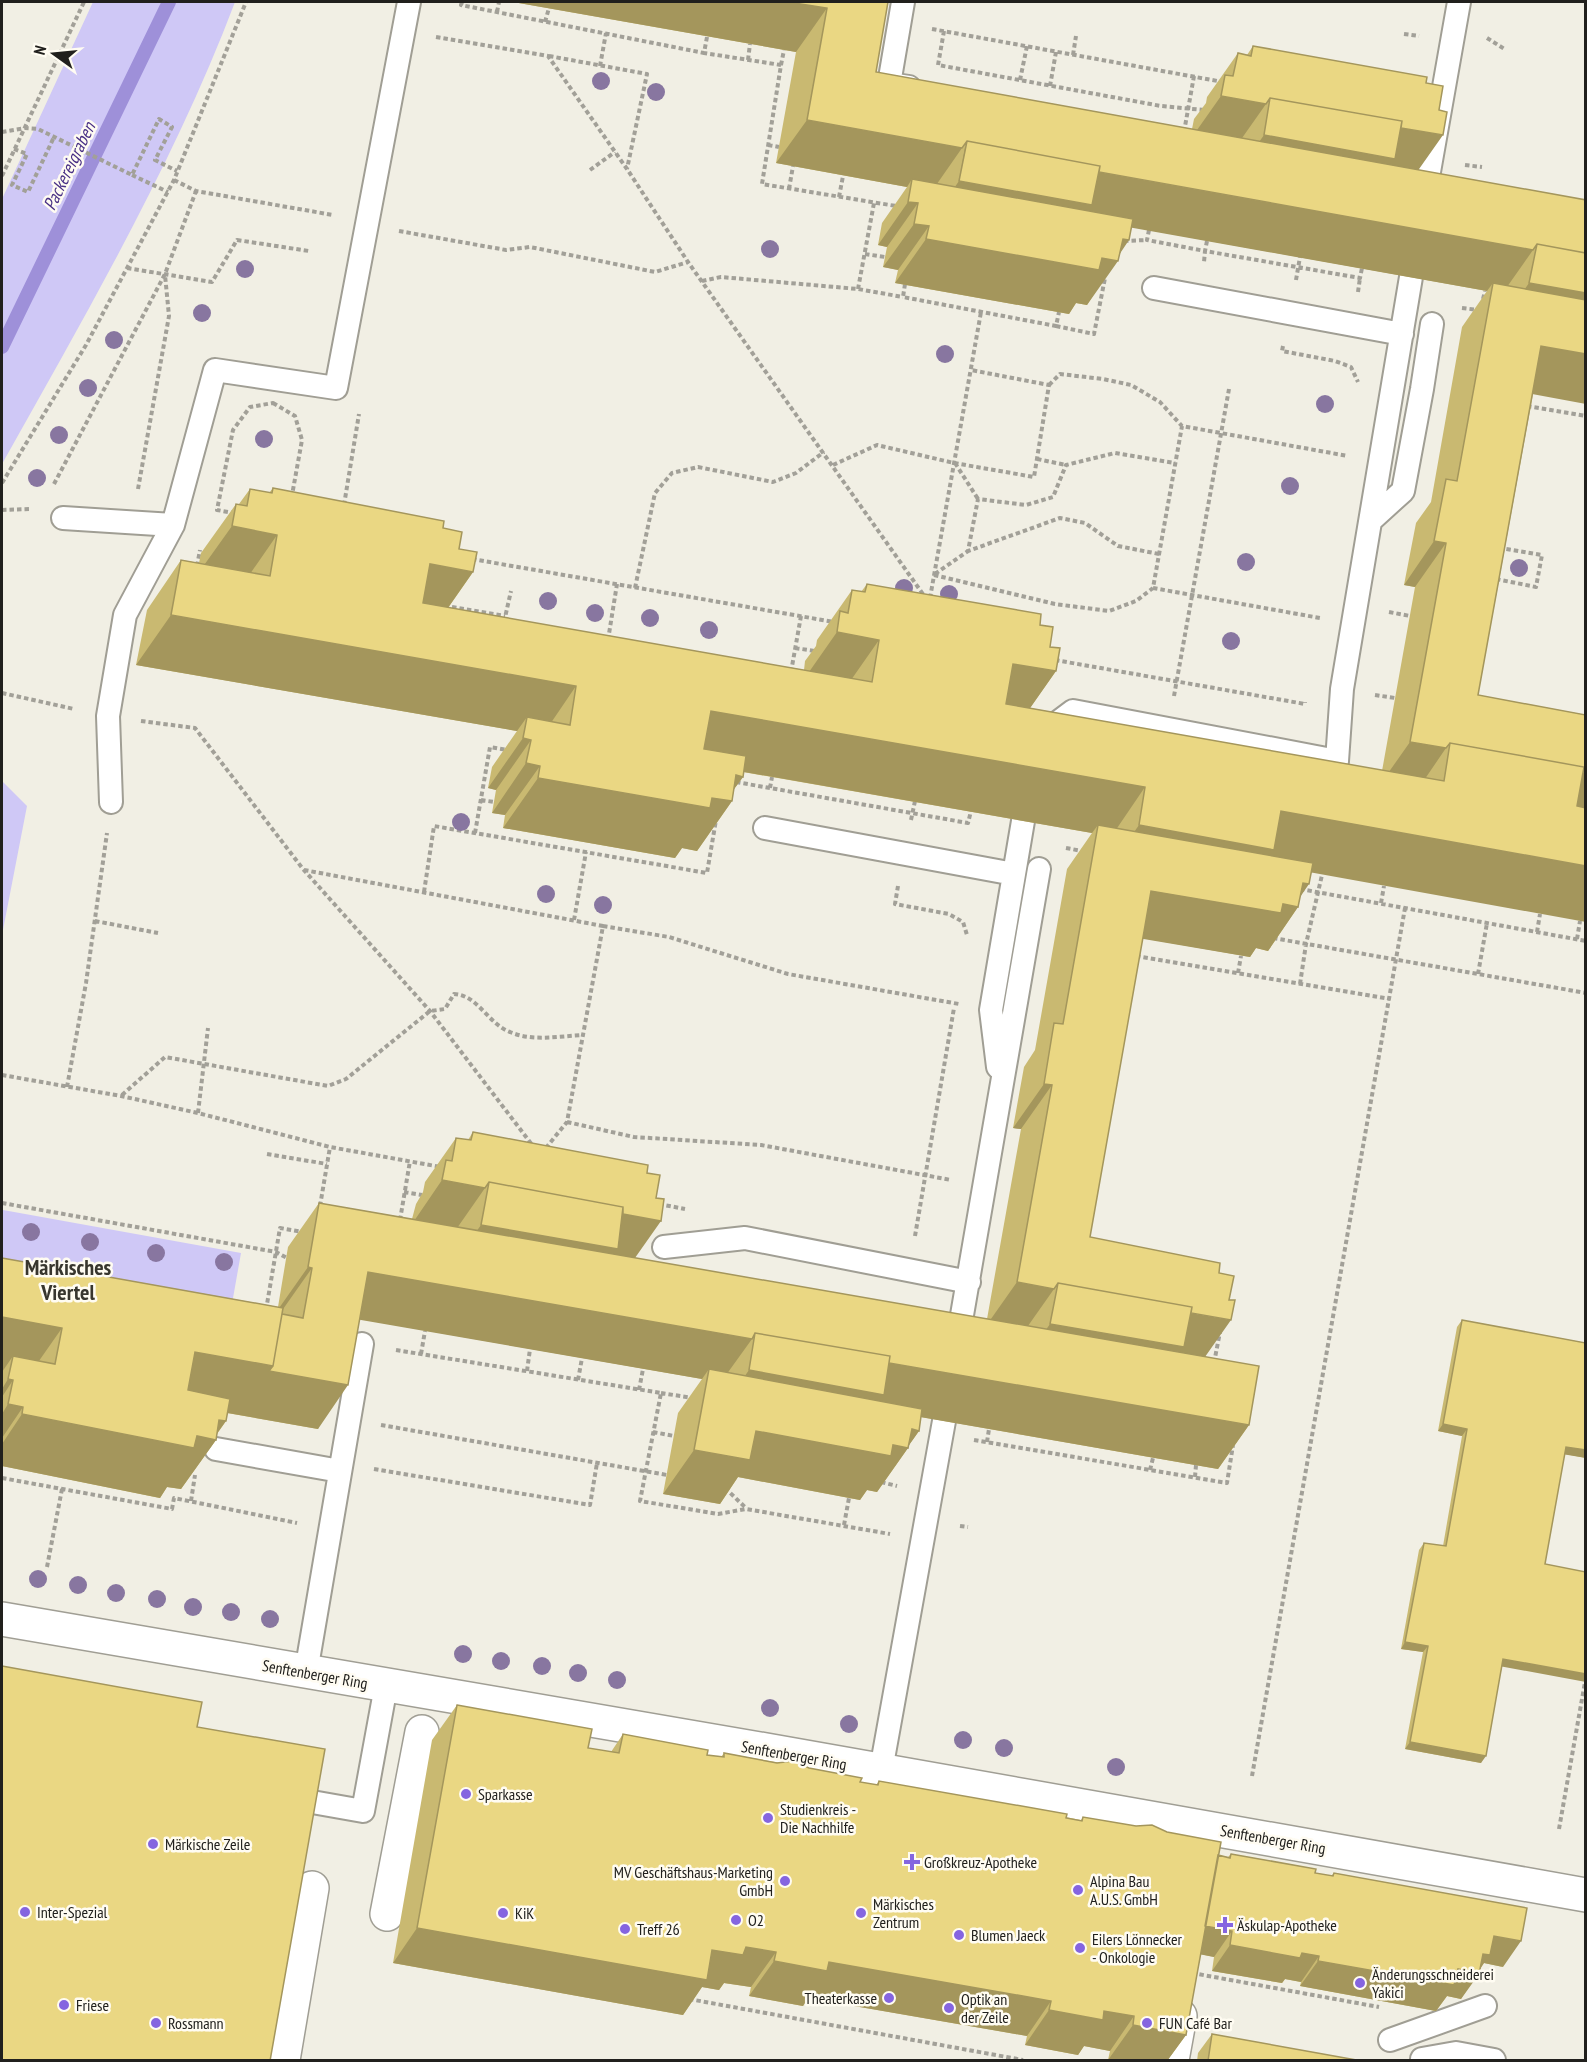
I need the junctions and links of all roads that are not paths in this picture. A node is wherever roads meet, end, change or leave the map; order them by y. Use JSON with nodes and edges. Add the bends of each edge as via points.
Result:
{"nodes":[{"id":1,"x":409,"y":2,"type":"edge"},
{"id":2,"x":1459,"y":2,"type":"edge"},
{"id":3,"x":901,"y":12,"type":"edge"},
{"id":4,"x":924,"y":90,"type":"edge"},
{"id":5,"x":1421,"y":219,"type":"edge"},
{"id":6,"x":1411,"y":278,"type":"edge"},
{"id":7,"x":1154,"y":288,"type":"dead end"},
{"id":8,"x":1432,"y":324,"type":"dead end"},
{"id":9,"x":1402,"y":334,"type":"junction"},
{"id":10,"x":63,"y":518,"type":"dead end"},
{"id":11,"x":1371,"y":520,"type":"junction"},
{"id":12,"x":173,"y":525,"type":"junction"},
{"id":13,"x":1037,"y":756,"type":"edge"},
{"id":14,"x":111,"y":802,"type":"dead end"},
{"id":15,"x":1023,"y":821,"type":"edge"},
{"id":16,"x":765,"y":828,"type":"dead end"},
{"id":17,"x":1039,"y":869,"type":"dead end"},
{"id":18,"x":1014,"y":874,"type":"junction"},
{"id":19,"x":1001,"y":1092,"type":"junction"},
{"id":20,"x":664,"y":1247,"type":"edge"},
{"id":21,"x":969,"y":1282,"type":"junction"},
{"id":22,"x":362,"y":1344,"type":"edge"},
{"id":23,"x":954,"y":1363,"type":"edge"},
{"id":24,"x":944,"y":1421,"type":"edge"},
{"id":25,"x":216,"y":1449,"type":"edge"},
{"id":26,"x":340,"y":1471,"type":"junction"},
{"id":27,"x":2,"y":1619,"type":"edge"},
{"id":28,"x":306,"y":1672,"type":"junction"},
{"id":29,"x":386,"y":1686,"type":"junction"},
{"id":30,"x":422,"y":1732,"type":"dead end"},
{"id":31,"x":881,"y":1770,"type":"junction"},
{"id":32,"x":312,"y":1802,"type":"edge"},
{"id":33,"x":312,"y":1888,"type":"dead end"},
{"id":34,"x":1586,"y":1895,"type":"edge"},
{"id":35,"x":387,"y":1914,"type":"dead end"},
{"id":36,"x":1485,"y":2006,"type":"dead end"},
{"id":37,"x":1180,"y":2016,"type":"edge"},
{"id":38,"x":1423,"y":2060,"type":"edge"},
{"id":39,"x":283,"y":2061,"type":"edge"},
{"id":40,"x":1172,"y":2061,"type":"edge"},
{"id":41,"x":1494,"y":2061,"type":"edge"}],
"edges":[{"from":1,"to":12,"type":"lane","via":[[336,388],[215,370]]},
{"from":2,"to":5,"type":"lane"},
{"from":3,"to":4,"type":"lane","via":[[889,84]]},
{"from":6,"to":9,"type":"lane"},
{"from":7,"to":9,"type":"lane"},
{"from":8,"to":11,"type":"lane","via":[[1403,491]]},
{"from":9,"to":11,"type":"lane"},
{"from":10,"to":12,"type":"lane"},
{"from":11,"to":13,"type":"lane","via":[[1342,689],[1337,761],[1073,711],[1046,730]]},
{"from":12,"to":14,"type":"lane","via":[[125,615],[108,716]]},
{"from":15,"to":18,"type":"lane"},
{"from":16,"to":18,"type":"lane"},
{"from":17,"to":19,"type":"lane"},
{"from":18,"to":19,"type":"lane","via":[[991,1010]]},
{"from":19,"to":21,"type":"lane"},
{"from":20,"to":21,"type":"lane","via":[[745,1238]]},
{"from":21,"to":23,"type":"lane"},
{"from":22,"to":26,"type":"lane"},
{"from":24,"to":31,"type":"lane"},
{"from":25,"to":26,"type":"lane"},
{"from":26,"to":28,"type":"lane"},
{"from":27,"to":28,"type":"street","name":"Senftenberger Ring"},
{"from":28,"to":29,"type":"street","name":"Senftenberger Ring"},
{"from":29,"to":31,"type":"street","name":"Senftenberger Ring"},
{"from":29,"to":32,"type":"lane","via":[[363,1811]]},
{"from":30,"to":35,"type":"street"},
{"from":31,"to":34,"type":"street","name":"Senftenberger Ring"},
{"from":33,"to":39,"type":"street"},
{"from":36,"to":38,"type":"lane","via":[[1390,2040]]},
{"from":37,"to":40,"type":"street"},
{"from":38,"to":41,"type":"lane","via":[[1456,2053]]}]}
